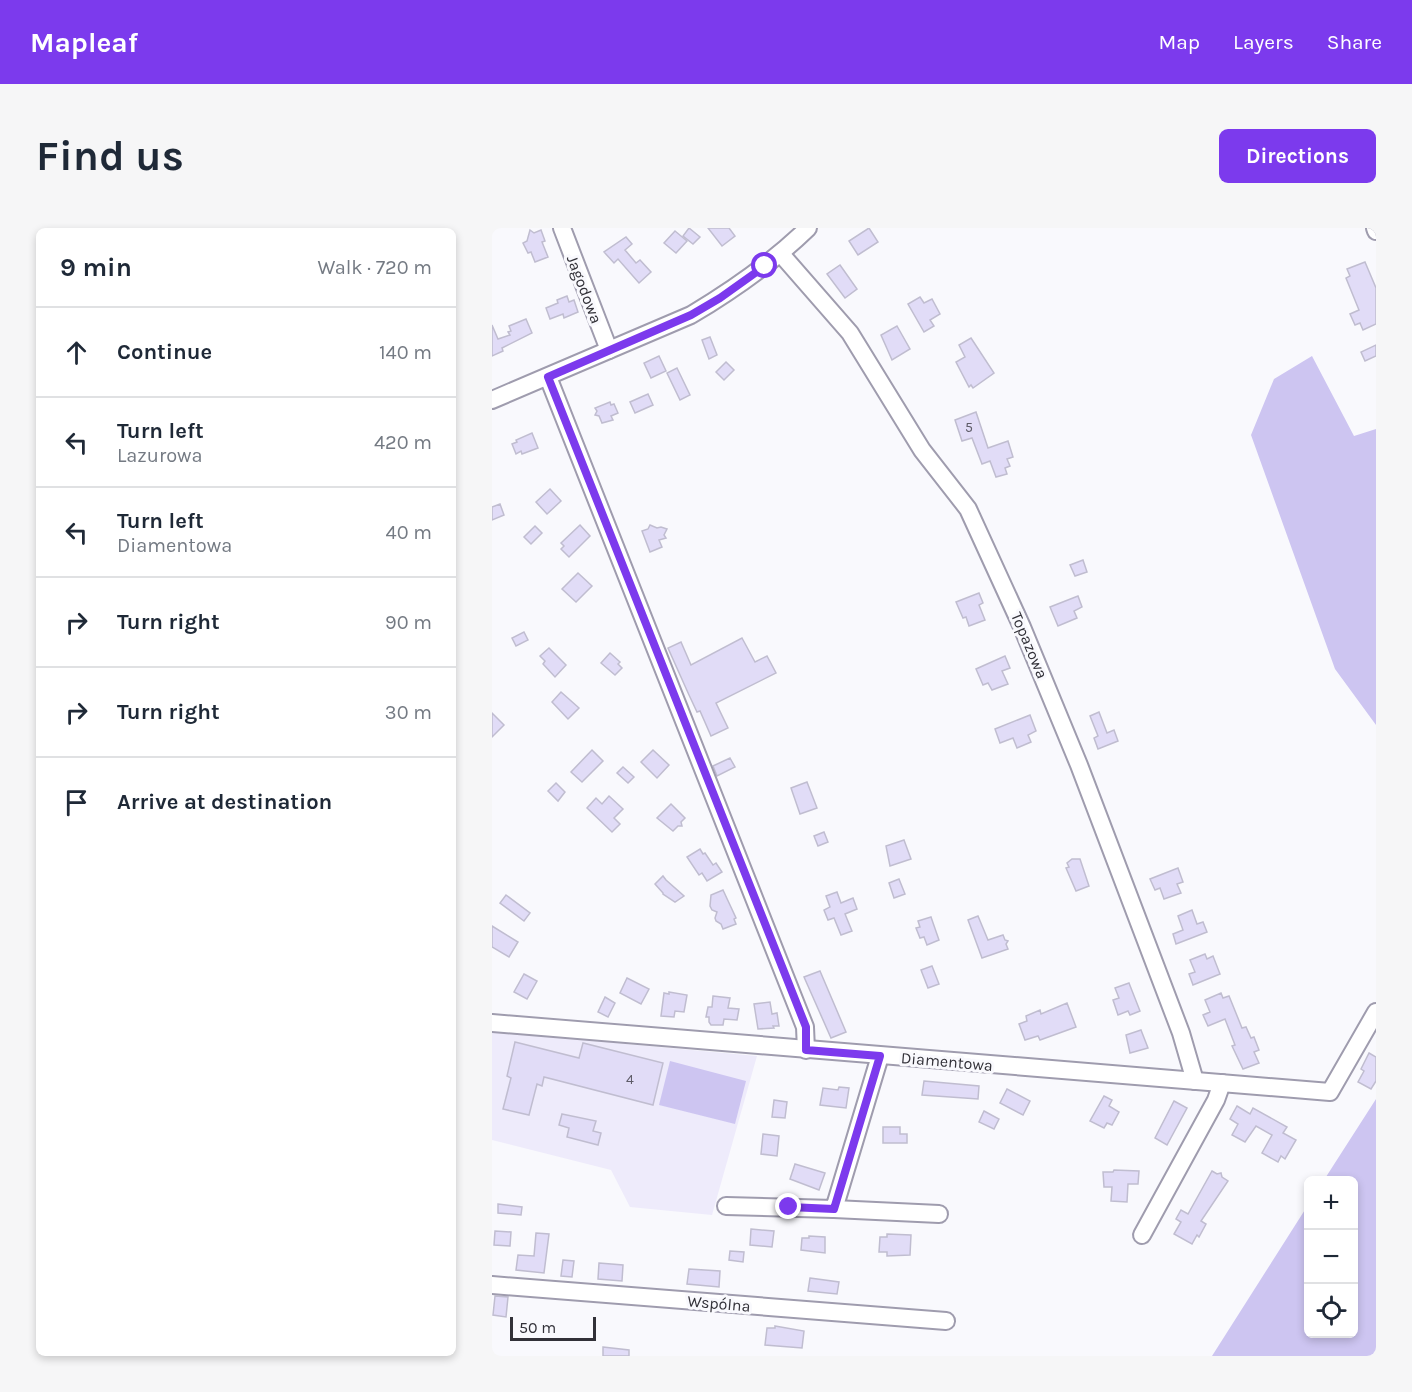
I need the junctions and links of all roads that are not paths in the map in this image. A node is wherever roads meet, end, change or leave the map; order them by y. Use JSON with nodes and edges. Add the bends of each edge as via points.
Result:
{"nodes":[{"id":1,"x":562,"y":228,"type":"edge"},
{"id":2,"x":808,"y":228,"type":"edge"},
{"id":3,"x":781,"y":254,"type":"junction"},
{"id":4,"x":609,"y":350,"type":"junction"},
{"id":5,"x":548,"y":377,"type":"junction"},
{"id":6,"x":492,"y":400,"type":"edge"},
{"id":7,"x":1376,"y":1012,"type":"edge"},
{"id":8,"x":492,"y":1023,"type":"edge"},
{"id":9,"x":806,"y":1050,"type":"junction"},
{"id":10,"x":880,"y":1056,"type":"junction"},
{"id":11,"x":1196,"y":1081,"type":"junction"},
{"id":12,"x":1222,"y":1083,"type":"junction"},
{"id":13,"x":726,"y":1206,"type":"dead end"},
{"id":14,"x":834,"y":1209,"type":"junction"},
{"id":15,"x":939,"y":1214,"type":"dead end"},
{"id":16,"x":1142,"y":1234,"type":"dead end"},
{"id":17,"x":492,"y":1285,"type":"edge"},
{"id":18,"x":946,"y":1321,"type":"dead end"}],
"edges":[{"from":1,"to":4,"type":"street","name":"Jagodowa"},
{"from":2,"to":3,"type":"street"},
{"from":3,"to":4,"type":"street","via":[[691,315]]},
{"from":3,"to":11,"type":"street","name":"Topazowa","via":[[850,333],[922,450],[968,509],[1079,765]]},
{"from":4,"to":5,"type":"street"},
{"from":5,"to":6,"type":"street"},
{"from":5,"to":9,"type":"street","via":[[806,1027]]},
{"from":7,"to":12,"type":"street","name":"Diamentowa","via":[[1330,1092]]},
{"from":8,"to":9,"type":"street","name":"Diamentowa"},
{"from":9,"to":10,"type":"street","name":"Diamentowa"},
{"from":10,"to":11,"type":"street","name":"Diamentowa"},
{"from":10,"to":14,"type":"street"},
{"from":11,"to":12,"type":"street","name":"Diamentowa"},
{"from":12,"to":16,"type":"street"},
{"from":13,"to":14,"type":"street"},
{"from":14,"to":15,"type":"street"},
{"from":17,"to":18,"type":"street","name":"Wspólna"}]}
